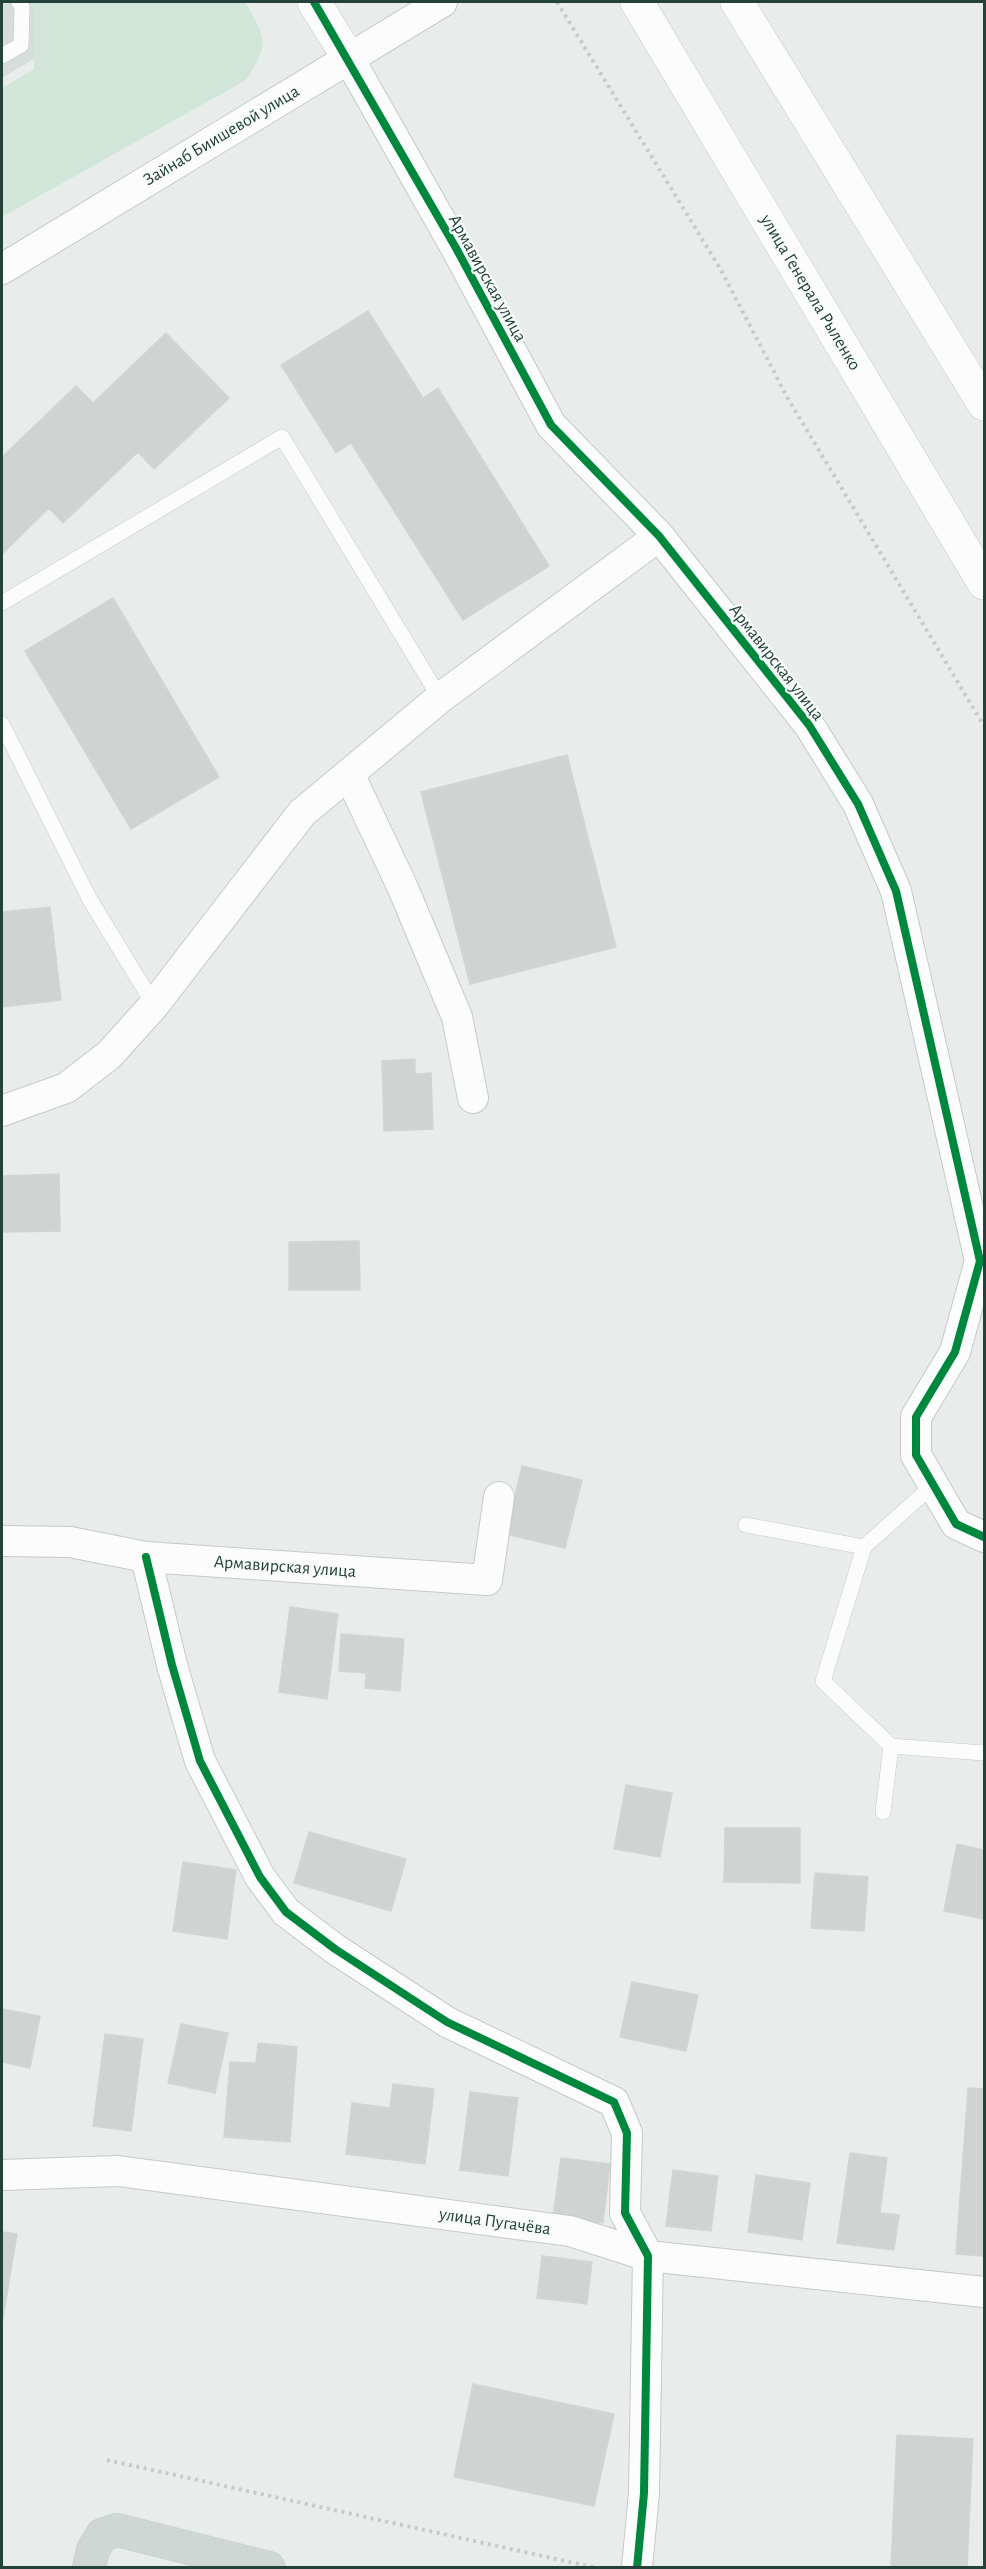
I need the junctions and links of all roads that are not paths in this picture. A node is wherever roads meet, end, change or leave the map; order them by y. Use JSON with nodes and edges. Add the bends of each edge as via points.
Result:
{"nodes":[{"id":1,"x":19,"y":2,"type":"edge"},
{"id":2,"x":314,"y":2,"type":"edge"},
{"id":3,"x":442,"y":2,"type":"edge"},
{"id":4,"x":637,"y":2,"type":"edge"},
{"id":5,"x":737,"y":2,"type":"edge"},
{"id":6,"x":2,"y":56,"type":"edge"},
{"id":7,"x":348,"y":57,"type":"junction"},
{"id":8,"x":2,"y":268,"type":"edge"},
{"id":9,"x":984,"y":404,"type":"edge"},
{"id":10,"x":659,"y":536,"type":"junction"},
{"id":11,"x":984,"y":583,"type":"edge"},
{"id":12,"x":2,"y":603,"type":"edge"},
{"id":13,"x":440,"y":698,"type":"junction"},
{"id":14,"x":2,"y":724,"type":"edge"},
{"id":15,"x":349,"y":774,"type":"junction"},
{"id":16,"x":154,"y":1005,"type":"junction"},
{"id":17,"x":473,"y":1098,"type":"dead end"},
{"id":18,"x":2,"y":1111,"type":"edge"},
{"id":19,"x":933,"y":1486,"type":"junction"},
{"id":20,"x":499,"y":1497,"type":"dead end"},
{"id":21,"x":746,"y":1525,"type":"dead end"},
{"id":22,"x":984,"y":1537,"type":"edge"},
{"id":23,"x":2,"y":1541,"type":"edge"},
{"id":24,"x":864,"y":1547,"type":"junction"},
{"id":25,"x":146,"y":1557,"type":"junction"},
{"id":26,"x":891,"y":1746,"type":"junction"},
{"id":27,"x":984,"y":1753,"type":"edge"},
{"id":28,"x":883,"y":1812,"type":"dead end"},
{"id":29,"x":2,"y":2175,"type":"edge"},
{"id":30,"x":648,"y":2256,"type":"junction"},
{"id":31,"x":984,"y":2292,"type":"edge"},
{"id":32,"x":89,"y":2568,"type":"edge"},
{"id":33,"x":269,"y":2568,"type":"edge"},
{"id":34,"x":637,"y":2568,"type":"edge"}],
"edges":[{"from":1,"to":6,"type":"lane","via":[[21,45]]},
{"from":2,"to":7,"type":"main road","name":"Армавирская улица"},
{"from":3,"to":7,"type":"street","name":"Зайнаб Биишевой улица"},
{"from":4,"to":11,"type":"main road","name":"улица Генерала Рыленко"},
{"from":5,"to":9,"type":"main road"},
{"from":7,"to":8,"type":"street","name":"Зайнаб Биишевой улица"},
{"from":7,"to":10,"type":"street","name":"Армавирская улица","via":[[551,425]]},
{"from":10,"to":13,"type":"street"},
{"from":10,"to":19,"type":"street","name":"Армавирская улица","via":[[809,725],[858,804],[896,891],[980,1261],[955,1353],[916,1417],[916,1455]]},
{"from":12,"to":13,"type":"lane","via":[[282,437]]},
{"from":13,"to":15,"type":"street"},
{"from":14,"to":16,"type":"lane","via":[[89,898]]},
{"from":15,"to":16,"type":"street","via":[[302,813]]},
{"from":15,"to":17,"type":"street","via":[[457,1017]]},
{"from":16,"to":18,"type":"street","via":[[110,1055],[66,1088]]},
{"from":19,"to":22,"type":"street","name":"Армавирская улица","via":[[956,1524]]},
{"from":19,"to":24,"type":"lane"},
{"from":20,"to":25,"type":"street","name":"Армавирская улица","via":[[487,1580]]},
{"from":21,"to":24,"type":"lane"},
{"from":23,"to":25,"type":"street","name":"Армавирская улица","via":[[70,1542]]},
{"from":24,"to":26,"type":"lane","via":[[823,1681]]},
{"from":25,"to":30,"type":"street","via":[[200,1761],[260,1877],[286,1912],[447,2022],[614,2102],[627,2133],[626,2213]]},
{"from":26,"to":27,"type":"lane"},
{"from":26,"to":28,"type":"lane"},
{"from":29,"to":30,"type":"street","name":"улица Пугачёва","via":[[118,2171],[570,2231]]},
{"from":30,"to":31,"type":"street","name":"улица Пугачёва"},
{"from":30,"to":34,"type":"street","via":[[644,2493]]},
{"from":32,"to":33,"type":"main road","via":[[102,2535],[117,2530]]}]}
